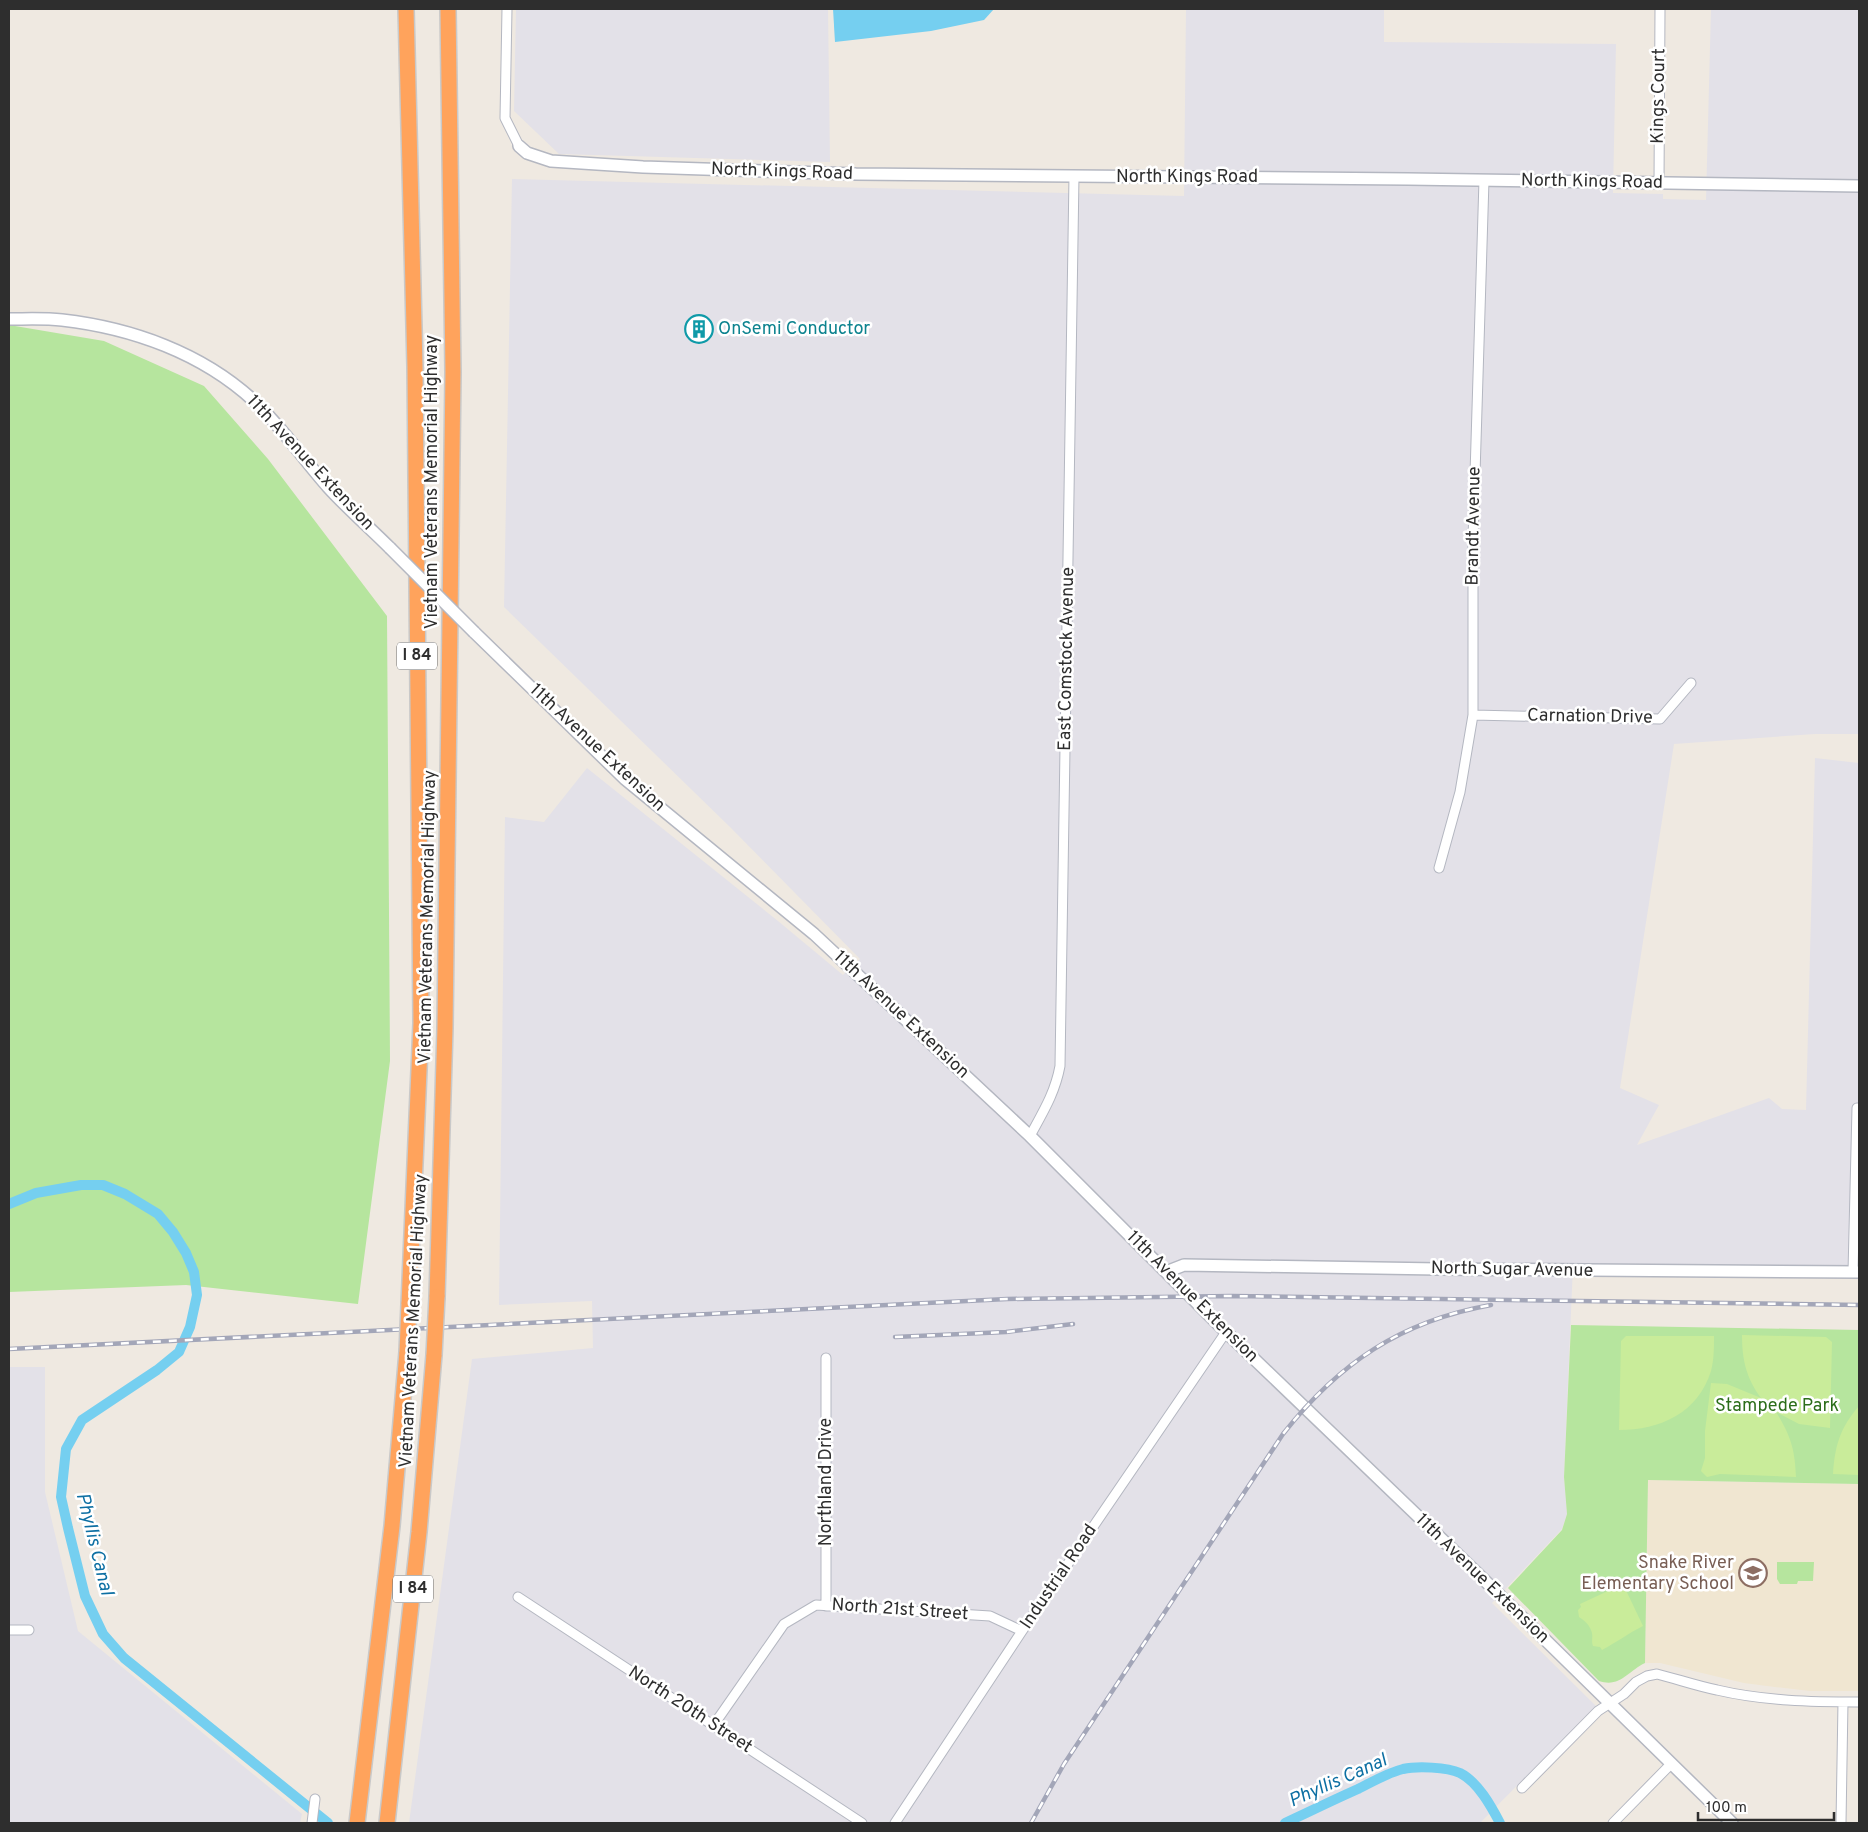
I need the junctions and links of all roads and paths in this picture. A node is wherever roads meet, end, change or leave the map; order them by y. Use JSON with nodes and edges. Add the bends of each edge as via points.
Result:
{"nodes":[{"id":1,"x":406,"y":9,"type":"edge"},
{"id":2,"x":448,"y":9,"type":"edge"},
{"id":3,"x":507,"y":9,"type":"edge"},
{"id":4,"x":1660,"y":9,"type":"edge"},
{"id":5,"x":519,"y":146,"type":"joint"},
{"id":6,"x":1074,"y":176,"type":"junction"},
{"id":7,"x":1484,"y":180,"type":"junction"},
{"id":8,"x":1659,"y":183,"type":"junction"},
{"id":9,"x":1859,"y":186,"type":"edge"},
{"id":10,"x":9,"y":319,"type":"edge"},
{"id":11,"x":1691,"y":683,"type":"dead end"},
{"id":12,"x":1473,"y":715,"type":"junction"},
{"id":13,"x":1439,"y":868,"type":"dead end"},
{"id":14,"x":1858,"y":1108,"type":"edge"},
{"id":15,"x":1030,"y":1136,"type":"junction"},
{"id":16,"x":1166,"y":1272,"type":"junction"},
{"id":17,"x":1856,"y":1272,"type":"edge"},
{"id":18,"x":1226,"y":1332,"type":"junction"},
{"id":19,"x":826,"y":1358,"type":"dead end"},
{"id":20,"x":518,"y":1597,"type":"dead end"},
{"id":21,"x":826,"y":1606,"type":"junction"},
{"id":22,"x":9,"y":1630,"type":"edge"},
{"id":23,"x":29,"y":1630,"type":"dead end"},
{"id":24,"x":1022,"y":1631,"type":"junction"},
{"id":25,"x":1843,"y":1702,"type":"junction"},
{"id":26,"x":1859,"y":1702,"type":"edge"},
{"id":27,"x":1610,"y":1703,"type":"junction"},
{"id":28,"x":713,"y":1726,"type":"junction"},
{"id":29,"x":1671,"y":1764,"type":"junction"},
{"id":30,"x":1522,"y":1788,"type":"dead end"},
{"id":31,"x":315,"y":1799,"type":"dead end"},
{"id":32,"x":312,"y":1823,"type":"edge"},
{"id":33,"x":350,"y":1823,"type":"edge"},
{"id":34,"x":387,"y":1823,"type":"edge"},
{"id":35,"x":862,"y":1823,"type":"edge"},
{"id":36,"x":895,"y":1823,"type":"edge"},
{"id":37,"x":1613,"y":1823,"type":"edge"},
{"id":38,"x":1732,"y":1823,"type":"edge"},
{"id":39,"x":1841,"y":1823,"type":"edge"}],
"edges":[{"from":1,"to":33,"type":"highway","name":"Vietnam Veterans Memorial Highway","number":"I 84","bridge":true,"via":[[414,367],[421,1013],[407,1352],[392,1526],[373,1684]]},
{"from":2,"to":34,"type":"highway","name":"Vietnam Veterans Memorial Highway","number":"I 84","bridge":true,"via":[[453,372],[446,1028],[438,1297],[419,1532]]},
{"from":3,"to":5,"type":"street","via":[[505,118]]},
{"from":4,"to":8,"type":"street","name":"Kings Court"},
{"from":5,"to":6,"type":"street","name":"North Kings Road","via":[[527,153],[551,161],[643,167],[856,174]]},
{"from":6,"to":7,"type":"street","name":"North Kings Road"},
{"from":6,"to":15,"type":"street","name":"East Comstock Avenue","via":[[1060,1066],[1057,1085]]},
{"from":7,"to":8,"type":"street","name":"North Kings Road"},
{"from":7,"to":12,"type":"street","name":"Brandt Avenue","via":[[1473,540]]},
{"from":8,"to":9,"type":"street","name":"North Kings Road"},
{"from":10,"to":15,"type":"street","name":"11th Avenue Extension","bridge":true,"via":[[61,320],[153,339],[213,370],[255,402],[329,488],[625,780],[839,956]]},
{"from":11,"to":12,"type":"street","name":"Carnation Drive","via":[[1660,719]]},
{"from":12,"to":13,"type":"street","name":"Brandt Avenue","via":[[1460,792]]},
{"from":14,"to":17,"type":"street"},
{"from":15,"to":16,"type":"street","name":"11th Avenue Extension"},
{"from":16,"to":17,"type":"street","name":"North Sugar Avenue","via":[[1189,1265]]},
{"from":16,"to":18,"type":"street","name":"11th Avenue Extension"},
{"from":18,"to":24,"type":"street","name":"Industrial Road"},
{"from":18,"to":27,"type":"street","name":"11th Avenue Extension"},
{"from":19,"to":21,"type":"street","name":"Northland Drive"},
{"from":20,"to":28,"type":"street","name":"North 20th Street"},
{"from":21,"to":24,"type":"street","name":"North 21st Street","via":[[990,1616]]},
{"from":21,"to":28,"type":"street","name":"North 21st Street","via":[[816,1605],[784,1624]]},
{"from":22,"to":23,"type":"street"},
{"from":24,"to":36,"type":"street","name":"Industrial Road"},
{"from":25,"to":26,"type":"street"},
{"from":25,"to":27,"type":"street","via":[[1796,1701],[1718,1691],[1657,1674],[1636,1682]]},
{"from":25,"to":39,"type":"street"},
{"from":27,"to":29,"type":"street","name":"11th Avenue Extension"},
{"from":27,"to":30,"type":"street","via":[[1598,1711]]},
{"from":28,"to":35,"type":"street","name":"North 20th Street"},
{"from":29,"to":37,"type":"street"},
{"from":29,"to":38,"type":"street","name":"11th Avenue Extension"},
{"from":31,"to":32,"type":"street"}]}
